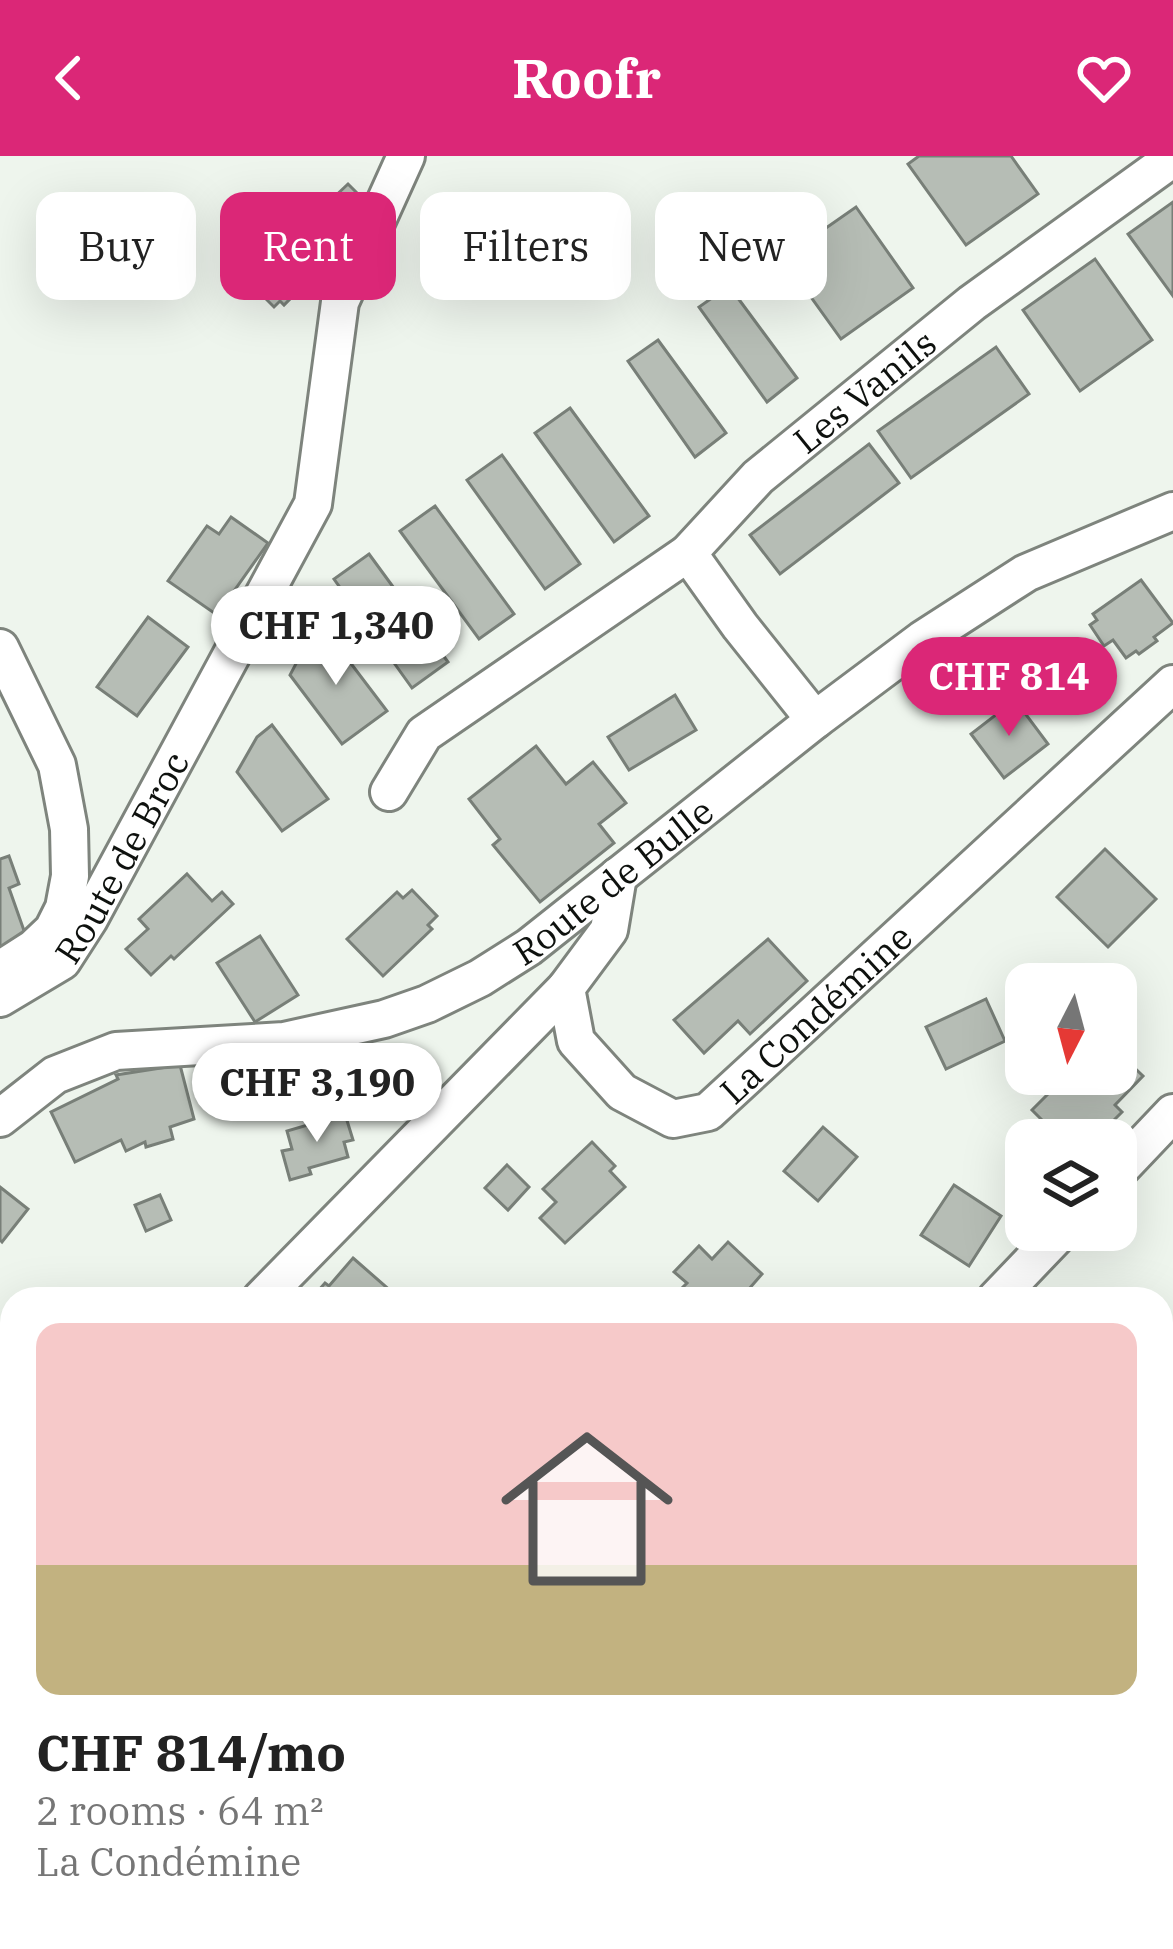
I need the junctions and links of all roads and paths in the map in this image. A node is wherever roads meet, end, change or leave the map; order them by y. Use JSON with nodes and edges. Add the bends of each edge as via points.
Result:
{"nodes":[{"id":1,"x":406,"y":156,"type":"edge"},
{"id":2,"x":1173,"y":158,"type":"edge"},
{"id":3,"x":1173,"y":511,"type":"edge"},
{"id":4,"x":688,"y":553,"type":"junction"},
{"id":5,"x":0,"y":648,"type":"edge"},
{"id":6,"x":1173,"y":684,"type":"edge"},
{"id":7,"x":815,"y":720,"type":"junction"},
{"id":8,"x":389,"y":792,"type":"dead end"},
{"id":9,"x":618,"y":876,"type":"junction"},
{"id":10,"x":0,"y":970,"type":"edge"},
{"id":11,"x":566,"y":988,"type":"junction"},
{"id":12,"x":0,"y":998,"type":"edge"},
{"id":13,"x":1173,"y":1113,"type":"edge"},
{"id":14,"x":0,"y":1118,"type":"edge"},
{"id":15,"x":1137,"y":1151,"type":"edge"},
{"id":16,"x":1042,"y":1251,"type":"edge"},
{"id":17,"x":273,"y":1287,"type":"edge"},
{"id":18,"x":1007,"y":1287,"type":"edge"}],
"edges":[{"from":1,"to":12,"type":"street","name":"Route de Broc","via":[[340,302],[313,504],[62,962]]},
{"from":2,"to":4,"type":"street","name":"Les Vanils","via":[[972,303],[758,477]]},
{"from":3,"to":7,"type":"street","name":"Route de Bulle","via":[[1026,573]]},
{"from":4,"to":7,"type":"street"},
{"from":4,"to":8,"type":"street","name":"Les Vanils","via":[[424,734]]},
{"from":5,"to":10,"type":"street","via":[[57,765],[70,876],[53,930]]},
{"from":6,"to":11,"type":"street","name":"La Condémine","via":[[707,1112],[673,1119],[622,1092],[576,1041]]},
{"from":7,"to":9,"type":"street","name":"Route de Bulle"},
{"from":9,"to":11,"type":"street","via":[[609,930]]},
{"from":9,"to":14,"type":"street","name":"Route de Bulle","via":[[529,946],[428,1004],[284,1041],[116,1051],[55,1075]]},
{"from":11,"to":17,"type":"street"},
{"from":13,"to":15,"type":"street"},
{"from":16,"to":18,"type":"street"}]}
